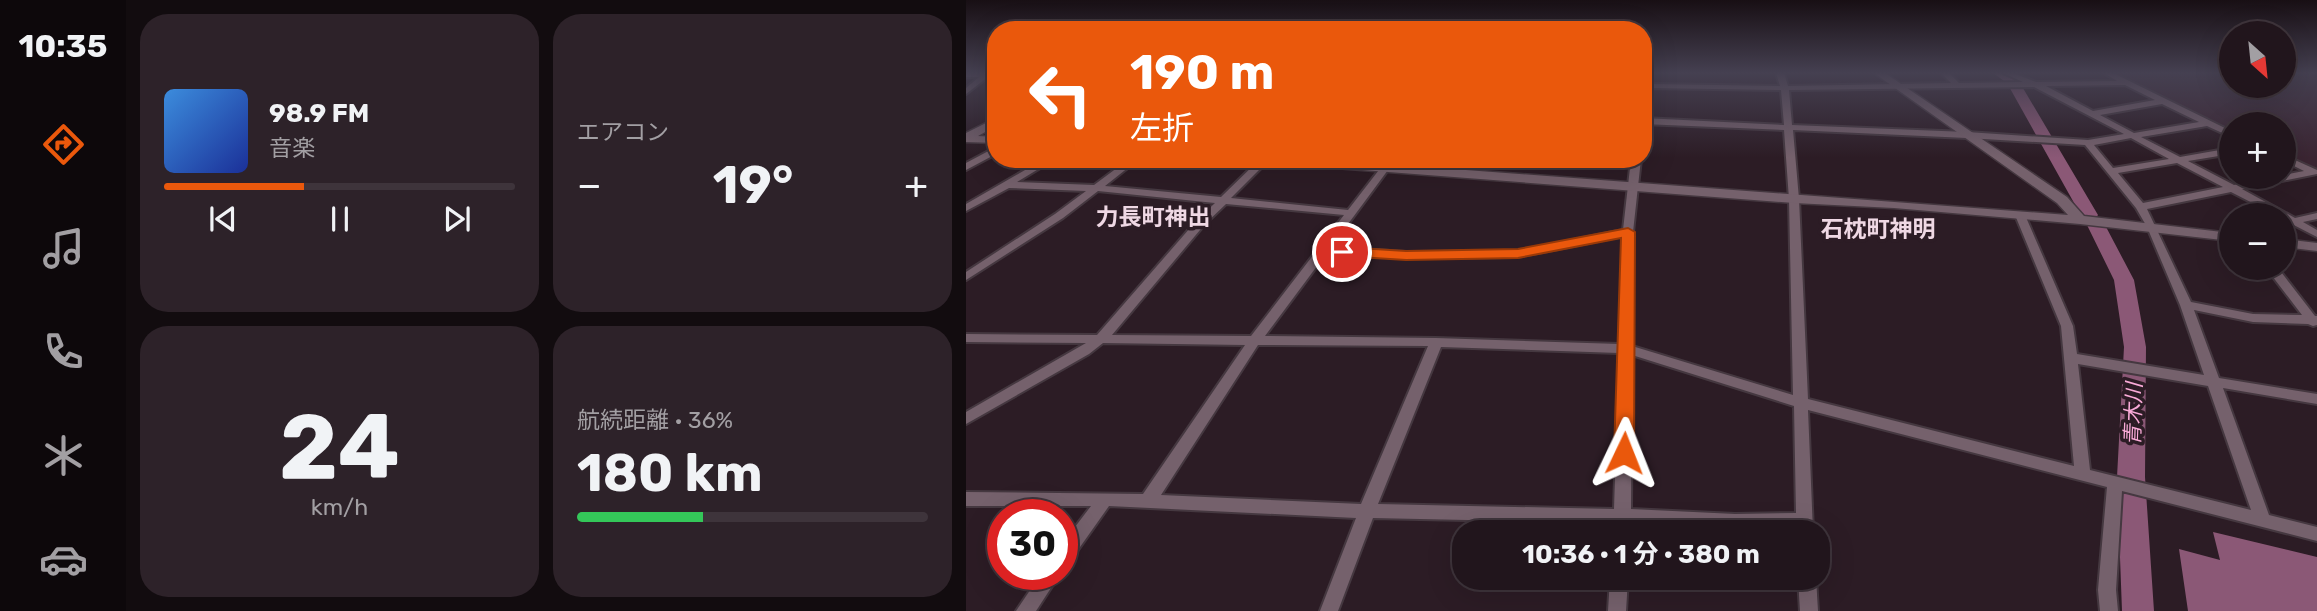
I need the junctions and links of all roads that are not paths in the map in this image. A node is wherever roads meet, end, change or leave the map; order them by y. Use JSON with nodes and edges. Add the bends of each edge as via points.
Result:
{"nodes":[{"id":1,"x":1786,"y":102,"type":"edge"},
{"id":2,"x":1920,"y":102,"type":"edge"},
{"id":3,"x":2067,"y":102,"type":"edge"},
{"id":4,"x":2163,"y":102,"type":"joint"},
{"id":5,"x":2090,"y":114,"type":"junction"},
{"id":6,"x":1652,"y":121,"type":"edge"},
{"id":7,"x":2208,"y":123,"type":"junction"},
{"id":8,"x":987,"y":126,"type":"edge"},
{"id":9,"x":1787,"y":127,"type":"junction"},
{"id":10,"x":2219,"y":128,"type":"edge"},
{"id":11,"x":1967,"y":135,"type":"junction"},
{"id":12,"x":2132,"y":136,"type":"junction"},
{"id":13,"x":966,"y":138,"type":"edge"},
{"id":14,"x":987,"y":139,"type":"edge"},
{"id":15,"x":2046,"y":140,"type":"joint"},
{"id":16,"x":2088,"y":143,"type":"junction"},
{"id":17,"x":2219,"y":153,"type":"edge"},
{"id":18,"x":987,"y":155,"type":"edge"},
{"id":19,"x":2179,"y":160,"type":"junction"},
{"id":20,"x":2296,"y":164,"type":"edge"},
{"id":21,"x":966,"y":167,"type":"edge"},
{"id":22,"x":1037,"y":168,"type":"edge"},
{"id":23,"x":1123,"y":168,"type":"edge"},
{"id":24,"x":1258,"y":168,"type":"edge"},
{"id":25,"x":1384,"y":168,"type":"edge"},
{"id":26,"x":1437,"y":168,"type":"edge"},
{"id":27,"x":1635,"y":168,"type":"edge"},
{"id":28,"x":2111,"y":171,"type":"junction"},
{"id":29,"x":2315,"y":173,"type":"edge"},
{"id":30,"x":2296,"y":176,"type":"edge"},
{"id":31,"x":2219,"y":181,"type":"edge"},
{"id":32,"x":1010,"y":185,"type":"junction"},
{"id":33,"x":1095,"y":188,"type":"junction"},
{"id":34,"x":1633,"y":188,"type":"junction"},
{"id":35,"x":2227,"y":189,"type":"edge"},
{"id":36,"x":2234,"y":189,"type":"edge"},
{"id":37,"x":1223,"y":199,"type":"junction"},
{"id":38,"x":1794,"y":200,"type":"junction"},
{"id":39,"x":2260,"y":203,"type":"edge"},
{"id":40,"x":2141,"y":207,"type":"junction"},
{"id":41,"x":966,"y":208,"type":"edge"},
{"id":42,"x":1350,"y":213,"type":"junction"},
{"id":43,"x":2020,"y":215,"type":"junction"},
{"id":44,"x":2317,"y":216,"type":"edge"},
{"id":45,"x":2296,"y":217,"type":"edge"},
{"id":46,"x":2080,"y":220,"type":"junction"},
{"id":47,"x":2296,"y":222,"type":"edge"},
{"id":48,"x":2152,"y":227,"type":"junction"},
{"id":49,"x":1628,"y":232,"type":"junction"},
{"id":50,"x":2317,"y":234,"type":"edge"},
{"id":51,"x":2219,"y":235,"type":"edge"},
{"id":52,"x":2296,"y":244,"type":"edge"},
{"id":53,"x":2317,"y":247,"type":"edge"},
{"id":54,"x":1321,"y":250,"type":"junction"},
{"id":55,"x":966,"y":277,"type":"edge"},
{"id":56,"x":2280,"y":280,"type":"edge"},
{"id":57,"x":2186,"y":305,"type":"junction"},
{"id":58,"x":2315,"y":323,"type":"edge"},
{"id":59,"x":1102,"y":337,"type":"junction"},
{"id":60,"x":966,"y":338,"type":"edge"},
{"id":61,"x":1255,"y":340,"type":"junction"},
{"id":62,"x":1436,"y":342,"type":"junction"},
{"id":63,"x":1627,"y":349,"type":"junction"},
{"id":64,"x":2071,"y":358,"type":"junction"},
{"id":65,"x":2213,"y":383,"type":"junction"},
{"id":66,"x":2317,"y":399,"type":"edge"},
{"id":67,"x":1801,"y":403,"type":"junction"},
{"id":68,"x":969,"y":416,"type":"edge"},
{"id":69,"x":2083,"y":475,"type":"junction"},
{"id":70,"x":2128,"y":486,"type":"junction"},
{"id":71,"x":966,"y":499,"type":"edge"},
{"id":72,"x":1105,"y":499,"type":"junction"},
{"id":73,"x":1147,"y":502,"type":"junction"},
{"id":74,"x":1366,"y":511,"type":"junction"},
{"id":75,"x":1543,"y":520,"type":"edge"},
{"id":76,"x":1622,"y":520,"type":"edge"},
{"id":77,"x":1804,"y":520,"type":"edge"},
{"id":78,"x":2263,"y":521,"type":"junction"},
{"id":79,"x":2317,"y":534,"type":"edge"},
{"id":80,"x":1078,"y":536,"type":"edge"},
{"id":81,"x":1040,"y":590,"type":"edge"},
{"id":82,"x":1618,"y":590,"type":"edge"},
{"id":83,"x":1808,"y":590,"type":"edge"},
{"id":84,"x":1025,"y":611,"type":"edge"},
{"id":85,"x":1329,"y":611,"type":"edge"},
{"id":86,"x":1616,"y":611,"type":"edge"},
{"id":87,"x":1809,"y":611,"type":"edge"},
{"id":88,"x":2109,"y":611,"type":"edge"}],
"edges":[{"from":1,"to":9,"type":"street"},
{"from":2,"to":11,"type":"street"},
{"from":3,"to":5,"type":"street"},
{"from":4,"to":5,"type":"street"},
{"from":4,"to":7,"type":"street"},
{"from":5,"to":12,"type":"street"},
{"from":6,"to":9,"type":"street"},
{"from":7,"to":10,"type":"street"},
{"from":7,"to":12,"type":"street"},
{"from":8,"to":13,"type":"street"},
{"from":9,"to":11,"type":"street"},
{"from":9,"to":38,"type":"street"},
{"from":11,"to":15,"type":"street"},
{"from":11,"to":46,"type":"street","via":[[2062,200]]},
{"from":12,"to":16,"type":"street"},
{"from":12,"to":19,"type":"street"},
{"from":13,"to":14,"type":"street"},
{"from":15,"to":16,"type":"street"},
{"from":16,"to":28,"type":"street"},
{"from":17,"to":19,"type":"street"},
{"from":18,"to":21,"type":"street"},
{"from":19,"to":28,"type":"street"},
{"from":19,"to":31,"type":"street"},
{"from":20,"to":29,"type":"street"},
{"from":22,"to":32,"type":"street"},
{"from":23,"to":33,"type":"street"},
{"from":24,"to":37,"type":"street"},
{"from":25,"to":42,"type":"street"},
{"from":26,"to":34,"type":"street"},
{"from":27,"to":34,"type":"street"},
{"from":28,"to":40,"type":"street"},
{"from":29,"to":30,"type":"street"},
{"from":32,"to":33,"type":"street"},
{"from":32,"to":41,"type":"street"},
{"from":33,"to":37,"type":"street"},
{"from":33,"to":55,"type":"street"},
{"from":34,"to":38,"type":"street"},
{"from":34,"to":49,"type":"street"},
{"from":35,"to":40,"type":"street"},
{"from":36,"to":39,"type":"street"},
{"from":37,"to":42,"type":"street"},
{"from":37,"to":59,"type":"street"},
{"from":38,"to":43,"type":"street"},
{"from":38,"to":67,"type":"street"},
{"from":40,"to":48,"type":"street"},
{"from":42,"to":54,"type":"street"},
{"from":43,"to":46,"type":"street"},
{"from":43,"to":64,"type":"street","via":[[2067,326]]},
{"from":44,"to":45,"type":"street"},
{"from":46,"to":48,"type":"street"},
{"from":47,"to":50,"type":"street"},
{"from":48,"to":51,"type":"street"},
{"from":48,"to":57,"type":"street"},
{"from":49,"to":54,"type":"street","via":[[1518,254]]},
{"from":49,"to":63,"type":"street"},
{"from":52,"to":53,"type":"street"},
{"from":54,"to":61,"type":"street"},
{"from":56,"to":58,"type":"street"},
{"from":57,"to":58,"type":"street","via":[[2253,318]]},
{"from":57,"to":65,"type":"street"},
{"from":59,"to":60,"type":"street"},
{"from":59,"to":61,"type":"street"},
{"from":59,"to":68,"type":"street"},
{"from":61,"to":62,"type":"street"},
{"from":61,"to":73,"type":"street"},
{"from":62,"to":63,"type":"street"},
{"from":62,"to":74,"type":"street"},
{"from":63,"to":67,"type":"street"},
{"from":63,"to":76,"type":"street"},
{"from":64,"to":65,"type":"street"},
{"from":64,"to":69,"type":"street"},
{"from":65,"to":66,"type":"street"},
{"from":65,"to":78,"type":"street"},
{"from":67,"to":69,"type":"street"},
{"from":67,"to":77,"type":"street"},
{"from":69,"to":70,"type":"street"},
{"from":70,"to":78,"type":"street"},
{"from":70,"to":88,"type":"street","via":[[2107,590]]},
{"from":71,"to":72,"type":"street"},
{"from":72,"to":73,"type":"street"},
{"from":72,"to":80,"type":"street"},
{"from":73,"to":74,"type":"street"},
{"from":74,"to":75,"type":"street"},
{"from":74,"to":85,"type":"street"},
{"from":78,"to":79,"type":"street"},
{"from":81,"to":84,"type":"street"},
{"from":82,"to":86,"type":"street"},
{"from":83,"to":87,"type":"street"}]}
